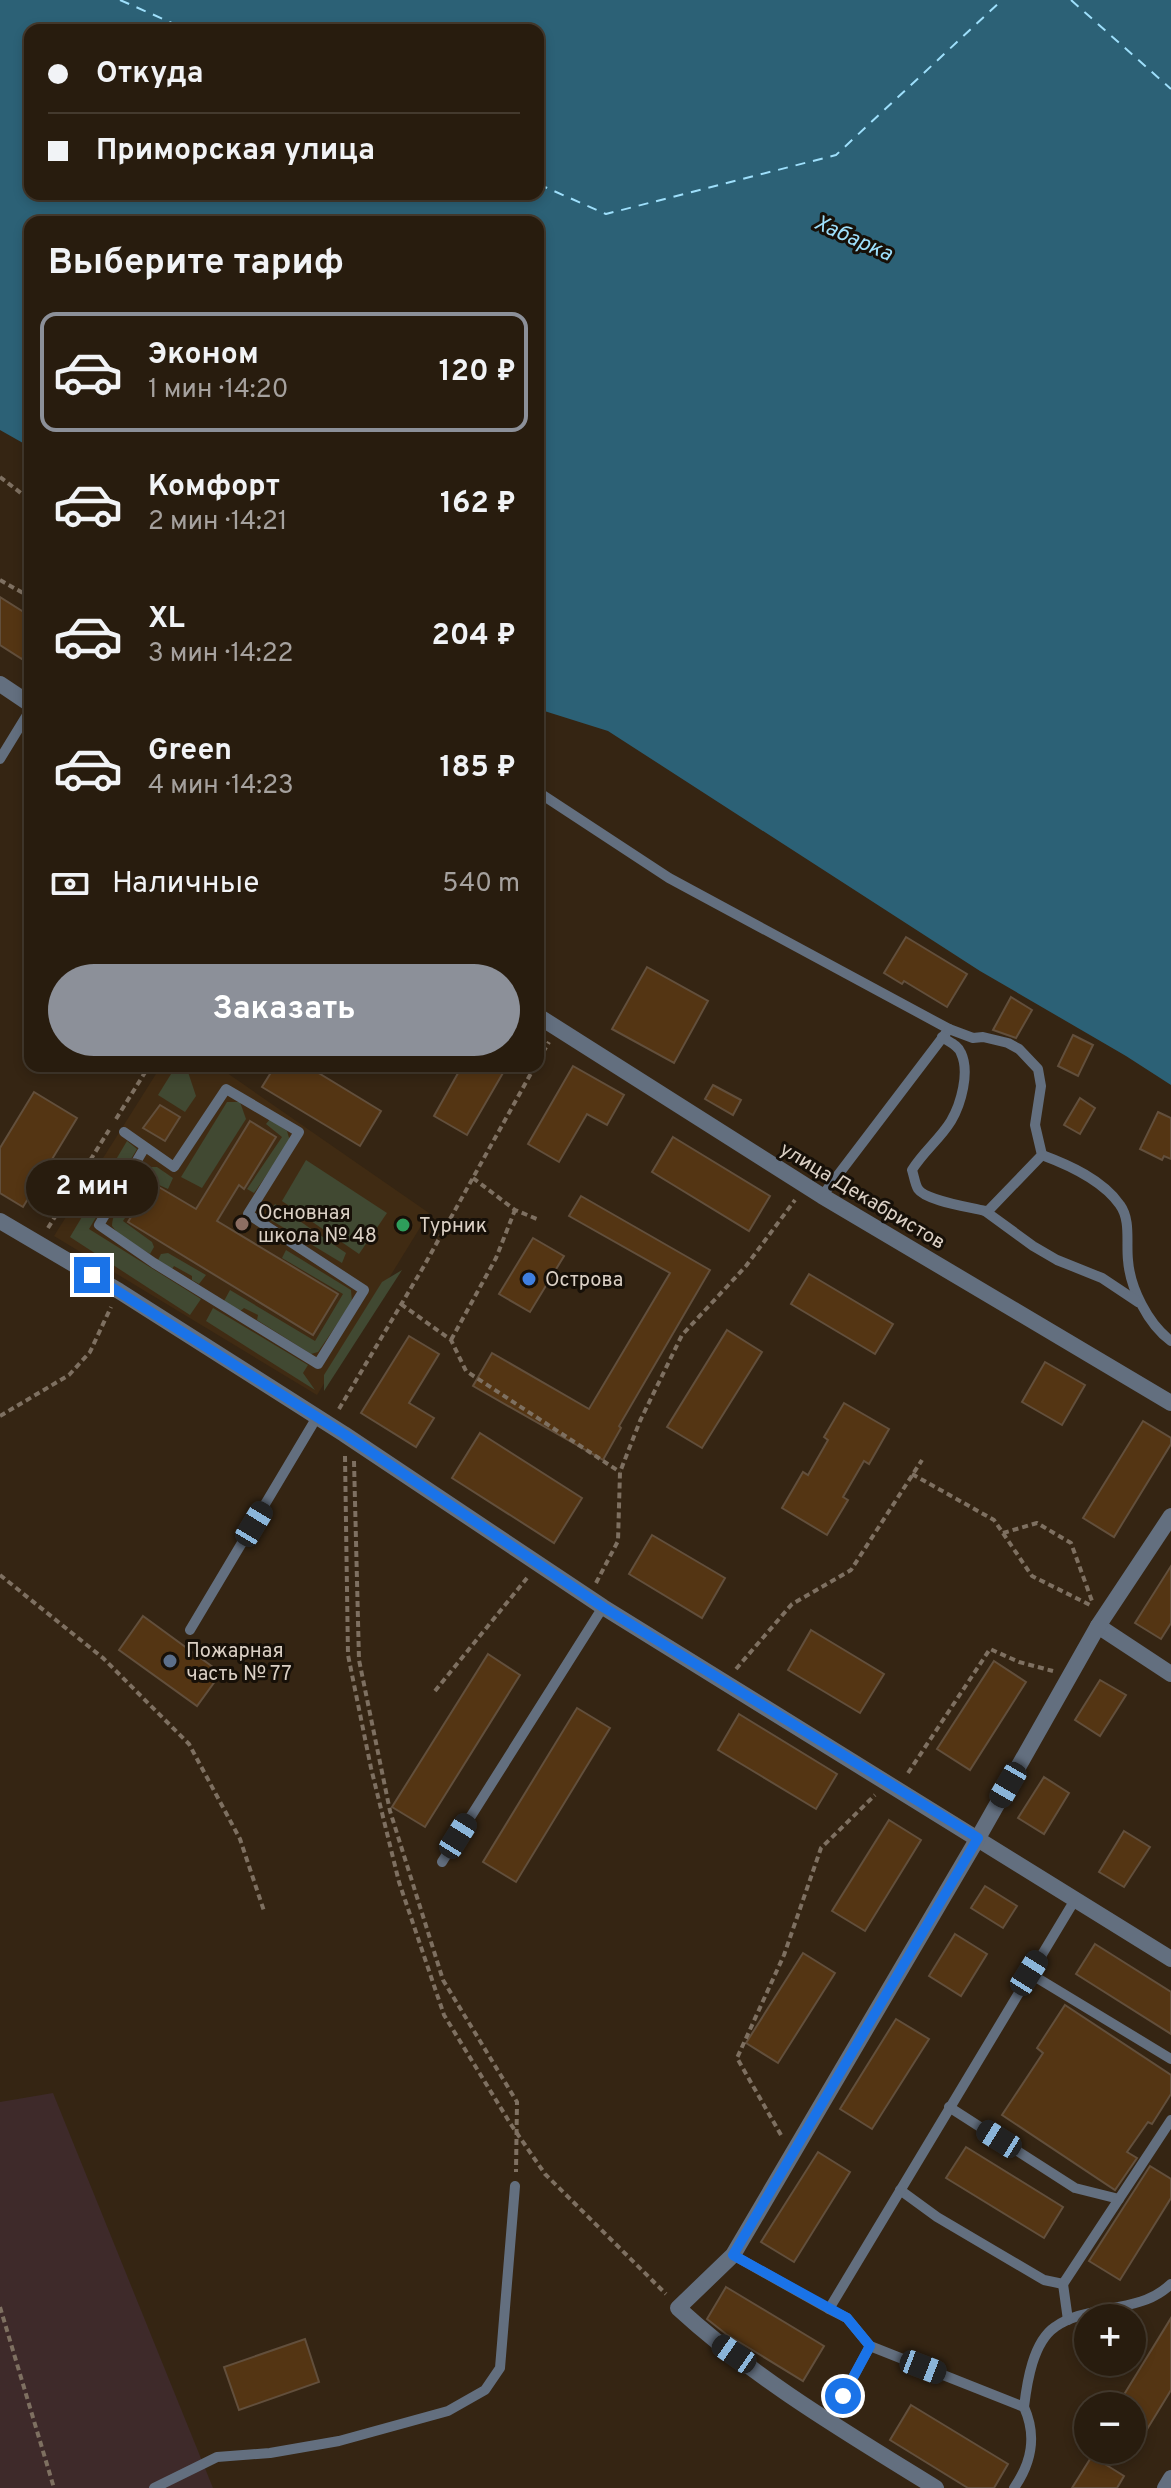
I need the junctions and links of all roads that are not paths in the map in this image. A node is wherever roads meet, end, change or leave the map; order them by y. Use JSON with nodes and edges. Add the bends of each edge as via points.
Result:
{"nodes":[{"id":1,"x":0,"y":684,"type":"edge"},
{"id":2,"x":24,"y":702,"type":"edge"},
{"id":3,"x":24,"y":717,"type":"edge"},
{"id":4,"x":0,"y":759,"type":"edge"},
{"id":5,"x":544,"y":796,"type":"edge"},
{"id":6,"x":544,"y":1020,"type":"edge"},
{"id":7,"x":946,"y":1033,"type":"junction"},
{"id":8,"x":124,"y":1132,"type":"dead end"},
{"id":9,"x":145,"y":1147,"type":"junction"},
{"id":10,"x":1042,"y":1155,"type":"junction"},
{"id":11,"x":822,"y":1196,"type":"junction"},
{"id":12,"x":985,"y":1211,"type":"junction"},
{"id":13,"x":0,"y":1221,"type":"edge"},
{"id":14,"x":1140,"y":1303,"type":"junction"},
{"id":15,"x":1171,"y":1341,"type":"edge"},
{"id":16,"x":1171,"y":1403,"type":"edge"},
{"id":17,"x":323,"y":1421,"type":"junction"},
{"id":18,"x":1171,"y":1516,"type":"edge"},
{"id":19,"x":603,"y":1607,"type":"junction"},
{"id":20,"x":1098,"y":1626,"type":"junction"},
{"id":21,"x":190,"y":1630,"type":"dead end"},
{"id":22,"x":1171,"y":1674,"type":"edge"},
{"id":23,"x":978,"y":1838,"type":"junction"},
{"id":24,"x":442,"y":1862,"type":"dead end"},
{"id":25,"x":1076,"y":1898,"type":"junction"},
{"id":26,"x":1171,"y":1959,"type":"edge"},
{"id":27,"x":1029,"y":1973,"type":"junction"},
{"id":28,"x":1171,"y":2059,"type":"edge"},
{"id":29,"x":949,"y":2107,"type":"junction"},
{"id":30,"x":1171,"y":2120,"type":"edge"},
{"id":31,"x":515,"y":2186,"type":"road end"},
{"id":32,"x":900,"y":2190,"type":"junction"},
{"id":33,"x":1119,"y":2199,"type":"junction"},
{"id":34,"x":733,"y":2255,"type":"junction"},
{"id":35,"x":1063,"y":2284,"type":"junction"},
{"id":36,"x":1171,"y":2284,"type":"edge"},
{"id":37,"x":829,"y":2309,"type":"junction"},
{"id":38,"x":1068,"y":2320,"type":"junction"},
{"id":39,"x":870,"y":2346,"type":"junction"},
{"id":40,"x":1024,"y":2407,"type":"junction"},
{"id":41,"x":829,"y":2422,"type":"junction"},
{"id":42,"x":1171,"y":2478,"type":"edge"},
{"id":43,"x":154,"y":2488,"type":"edge"},
{"id":44,"x":936,"y":2488,"type":"edge"},
{"id":45,"x":1014,"y":2488,"type":"edge"},
{"id":46,"x":1165,"y":2488,"type":"edge"}],
"edges":[{"from":1,"to":2,"type":"street"},
{"from":3,"to":4,"type":"lane"},
{"from":5,"to":7,"type":"lane","via":[[669,878]]},
{"from":6,"to":11,"type":"street","name":"улица Декабристов"},
{"from":7,"to":10,"type":"lane","via":[[1008,1043],[1038,1069],[1035,1125]]},
{"from":7,"to":11,"type":"lane"},
{"from":7,"to":12,"type":"lane","via":[[961,1052],[962,1092],[952,1119],[912,1170],[923,1194]]},
{"from":8,"to":9,"type":"lane"},
{"from":9,"to":9,"type":"lane","via":[[99,1225],[318,1364],[364,1290],[248,1214],[299,1132],[226,1089],[174,1167]]},
{"from":10,"to":12,"type":"lane"},
{"from":10,"to":14,"type":"lane","via":[[1074,1168],[1120,1204],[1127,1222],[1130,1278]]},
{"from":11,"to":16,"type":"street","name":"улица Декабристов"},
{"from":12,"to":14,"type":"lane","via":[[1033,1246],[1102,1278]]},
{"from":13,"to":17,"type":"street"},
{"from":14,"to":15,"type":"lane"},
{"from":17,"to":19,"type":"street"},
{"from":17,"to":21,"type":"lane"},
{"from":18,"to":20,"type":"street"},
{"from":19,"to":23,"type":"street"},
{"from":19,"to":24,"type":"lane"},
{"from":20,"to":22,"type":"street"},
{"from":20,"to":23,"type":"street"},
{"from":23,"to":25,"type":"street"},
{"from":23,"to":34,"type":"street"},
{"from":25,"to":26,"type":"street"},
{"from":25,"to":27,"type":"lane"},
{"from":27,"to":28,"type":"lane"},
{"from":27,"to":29,"type":"lane"},
{"from":29,"to":32,"type":"lane"},
{"from":29,"to":33,"type":"lane","via":[[1075,2188]]},
{"from":30,"to":33,"type":"lane"},
{"from":31,"to":43,"type":"lane","via":[[500,2368],[485,2390],[448,2411],[339,2441],[217,2457]]},
{"from":32,"to":35,"type":"lane","via":[[1044,2280]]},
{"from":32,"to":37,"type":"lane"},
{"from":33,"to":35,"type":"lane"},
{"from":34,"to":37,"type":"lane"},
{"from":34,"to":41,"type":"street","via":[[678,2308]]},
{"from":35,"to":38,"type":"lane"},
{"from":36,"to":38,"type":"lane","via":[[1157,2296]]},
{"from":37,"to":39,"type":"lane","via":[[847,2318]]},
{"from":38,"to":40,"type":"lane","via":[[1044,2338],[1029,2369]]},
{"from":39,"to":40,"type":"lane"},
{"from":39,"to":41,"type":"lane"},
{"from":40,"to":45,"type":"lane","via":[[1032,2449]]},
{"from":41,"to":44,"type":"street"},
{"from":42,"to":46,"type":"street"}]}
